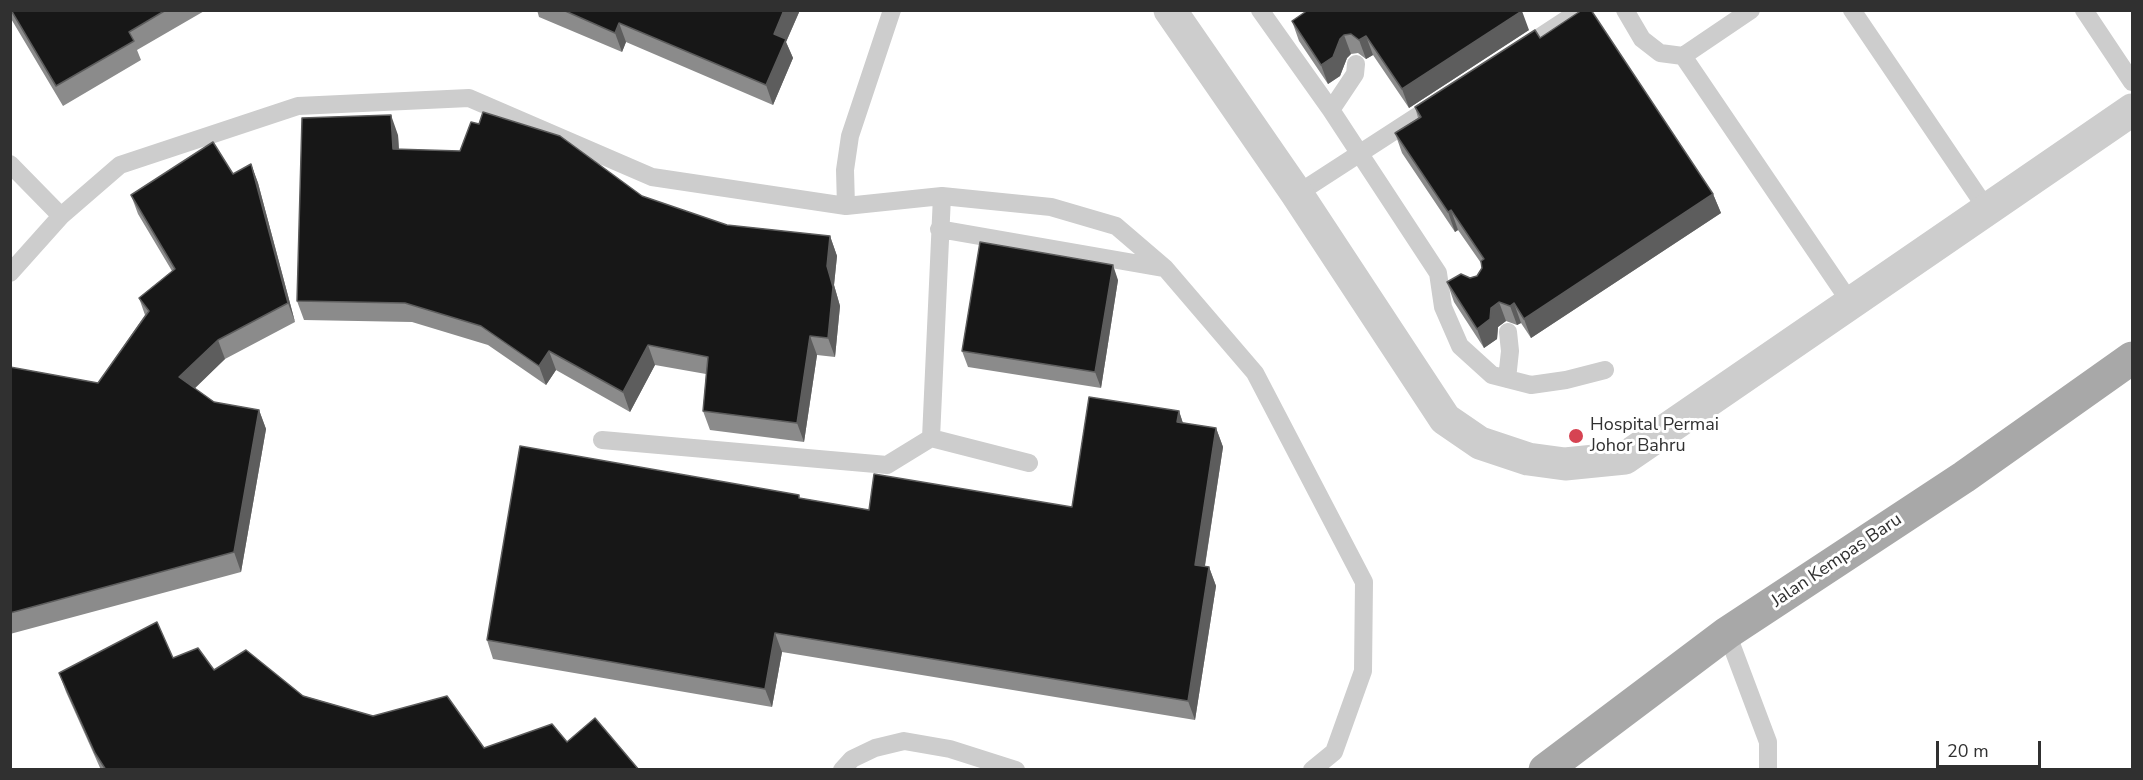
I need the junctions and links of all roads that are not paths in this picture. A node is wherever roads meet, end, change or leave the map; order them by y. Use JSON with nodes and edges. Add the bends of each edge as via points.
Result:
{"nodes":[{"id":1,"x":892,"y":10,"type":"edge"},
{"id":2,"x":1170,"y":10,"type":"edge"},
{"id":3,"x":1260,"y":10,"type":"edge"},
{"id":4,"x":1581,"y":10,"type":"edge"},
{"id":5,"x":1624,"y":10,"type":"edge"},
{"id":6,"x":1751,"y":10,"type":"edge"},
{"id":7,"x":1852,"y":10,"type":"edge"},
{"id":8,"x":2084,"y":10,"type":"edge"},
{"id":9,"x":1683,"y":56,"type":"junction"},
{"id":10,"x":1504,"y":60,"type":"edge"},
{"id":11,"x":1356,"y":64,"type":"edge"},
{"id":12,"x":2133,"y":82,"type":"edge"},
{"id":13,"x":1455,"y":92,"type":"edge"},
{"id":14,"x":1331,"y":110,"type":"junction"},
{"id":15,"x":2133,"y":110,"type":"edge"},
{"id":16,"x":1359,"y":154,"type":"junction"},
{"id":17,"x":10,"y":164,"type":"edge"},
{"id":18,"x":1297,"y":194,"type":"junction"},
{"id":19,"x":942,"y":196,"type":"junction"},
{"id":20,"x":846,"y":206,"type":"junction"},
{"id":21,"x":1986,"y":208,"type":"junction"},
{"id":22,"x":61,"y":216,"type":"junction"},
{"id":23,"x":939,"y":229,"type":"junction"},
{"id":24,"x":1165,"y":268,"type":"junction"},
{"id":25,"x":10,"y":273,"type":"edge"},
{"id":26,"x":1850,"y":302,"type":"junction"},
{"id":27,"x":1508,"y":332,"type":"edge"},
{"id":28,"x":2133,"y":357,"type":"edge"},
{"id":29,"x":1605,"y":370,"type":"dead end"},
{"id":30,"x":1507,"y":379,"type":"junction"},
{"id":31,"x":931,"y":438,"type":"junction"},
{"id":32,"x":602,"y":440,"type":"dead end"},
{"id":33,"x":1029,"y":464,"type":"dead end"},
{"id":34,"x":1727,"y":633,"type":"junction"},
{"id":35,"x":842,"y":770,"type":"edge"},
{"id":36,"x":1016,"y":770,"type":"edge"},
{"id":37,"x":1312,"y":770,"type":"edge"},
{"id":38,"x":1545,"y":770,"type":"edge"},
{"id":39,"x":1768,"y":770,"type":"edge"}],
"edges":[{"from":1,"to":20,"type":"lane","via":[[850,136],[845,170]]},
{"from":2,"to":18,"type":"street"},
{"from":3,"to":14,"type":"lane"},
{"from":4,"to":10,"type":"lane"},
{"from":5,"to":9,"type":"lane","via":[[1642,39],[1660,53]]},
{"from":6,"to":9,"type":"lane"},
{"from":7,"to":21,"type":"lane"},
{"from":8,"to":12,"type":"lane"},
{"from":9,"to":26,"type":"lane"},
{"from":11,"to":14,"type":"lane","via":[[1355,74]]},
{"from":13,"to":16,"type":"lane"},
{"from":14,"to":16,"type":"lane"},
{"from":15,"to":21,"type":"street"},
{"from":16,"to":18,"type":"lane"},
{"from":16,"to":30,"type":"lane","via":[[1447,275],[1443,307],[1460,346],[1492,375]]},
{"from":17,"to":22,"type":"lane"},
{"from":18,"to":26,"type":"street","via":[[1444,419],[1480,443],[1528,459],[1565,464],[1624,458]]},
{"from":19,"to":20,"type":"lane"},
{"from":19,"to":23,"type":"lane"},
{"from":19,"to":24,"type":"lane","via":[[1051,207],[1116,226]]},
{"from":20,"to":22,"type":"lane","via":[[652,177],[469,98],[298,106],[120,165]]},
{"from":21,"to":26,"type":"street"},
{"from":22,"to":25,"type":"lane"},
{"from":23,"to":24,"type":"lane"},
{"from":23,"to":31,"type":"lane"},
{"from":24,"to":37,"type":"lane","via":[[1255,373],[1364,582],[1363,671],[1334,752]]},
{"from":27,"to":30,"type":"lane"},
{"from":28,"to":34,"type":"main road","name":"Jalan Kempas Baru","via":[[1964,477]]},
{"from":29,"to":30,"type":"lane","via":[[1531,385]]},
{"from":31,"to":32,"type":"lane","via":[[887,465]]},
{"from":31,"to":33,"type":"lane"},
{"from":34,"to":38,"type":"main road","name":"Jalan Kempas Baru"},
{"from":34,"to":39,"type":"lane","via":[[1768,742]]},
{"from":35,"to":36,"type":"lane","via":[[852,759],[875,748],[904,741],[950,748]]}]}
